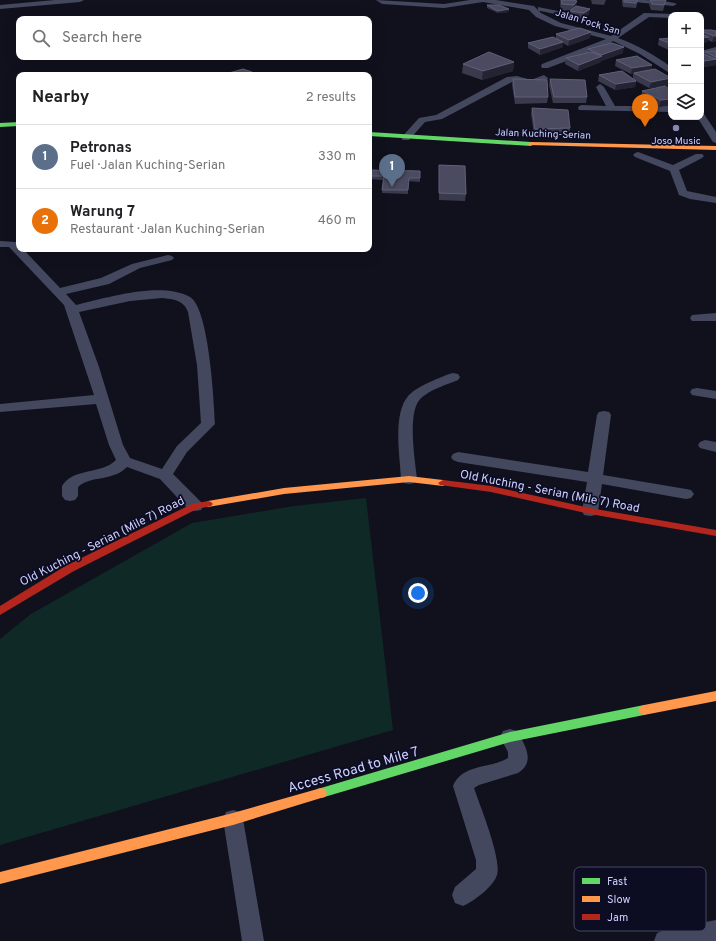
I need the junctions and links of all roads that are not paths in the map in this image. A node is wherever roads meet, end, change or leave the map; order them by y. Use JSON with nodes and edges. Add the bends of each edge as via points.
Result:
{"nodes":[{"id":1,"x":80,"y":0,"type":"edge"},
{"id":2,"x":380,"y":0,"type":"edge"},
{"id":3,"x":484,"y":0,"type":"edge"},
{"id":4,"x":540,"y":0,"type":"edge"},
{"id":5,"x":635,"y":0,"type":"edge"},
{"id":6,"x":673,"y":4,"type":"dead end"},
{"id":7,"x":0,"y":7,"type":"edge"},
{"id":8,"x":532,"y":8,"type":"junction"},
{"id":9,"x":568,"y":15,"type":"dead end"},
{"id":10,"x":668,"y":16,"type":"edge"},
{"id":11,"x":612,"y":38,"type":"junction"},
{"id":12,"x":716,"y":49,"type":"edge"},
{"id":13,"x":704,"y":52,"type":"edge"},
{"id":14,"x":668,"y":61,"type":"edge"},
{"id":15,"x":660,"y":62,"type":"junction"},
{"id":16,"x":545,"y":66,"type":"dead end"},
{"id":17,"x":668,"y":69,"type":"edge"},
{"id":18,"x":544,"y":78,"type":"edge"},
{"id":19,"x":600,"y":87,"type":"dead end"},
{"id":20,"x":582,"y":108,"type":"dead end"},
{"id":21,"x":612,"y":109,"type":"junction"},
{"id":22,"x":668,"y":109,"type":"edge"},
{"id":23,"x":704,"y":120,"type":"edge"},
{"id":24,"x":16,"y":124,"type":"edge"},
{"id":25,"x":0,"y":125,"type":"edge"},
{"id":26,"x":372,"y":135,"type":"edge"},
{"id":27,"x":716,"y":140,"type":"edge"},
{"id":28,"x":407,"y":142,"type":"junction"},
{"id":29,"x":372,"y":143,"type":"edge"},
{"id":30,"x":716,"y":148,"type":"edge"},
{"id":31,"x":509,"y":152,"type":"dead end"},
{"id":32,"x":638,"y":155,"type":"junction"},
{"id":33,"x":699,"y":156,"type":"junction"},
{"id":34,"x":716,"y":156,"type":"edge"},
{"id":35,"x":674,"y":169,"type":"junction"},
{"id":36,"x":716,"y":200,"type":"edge"},
{"id":37,"x":19,"y":252,"type":"edge"},
{"id":38,"x":168,"y":258,"type":"dead end"},
{"id":39,"x":57,"y":292,"type":"junction"},
{"id":40,"x":72,"y":310,"type":"junction"},
{"id":41,"x":696,"y":318,"type":"dead end"},
{"id":42,"x":716,"y":318,"type":"edge"},
{"id":43,"x":453,"y":377,"type":"dead end"},
{"id":44,"x":697,"y":392,"type":"dead end"},
{"id":45,"x":716,"y":395,"type":"edge"},
{"id":46,"x":101,"y":399,"type":"junction"},
{"id":47,"x":0,"y":408,"type":"edge"},
{"id":48,"x":604,"y":415,"type":"dead end"},
{"id":49,"x":458,"y":457,"type":"dead end"},
{"id":50,"x":124,"y":461,"type":"junction"},
{"id":51,"x":165,"y":475,"type":"junction"},
{"id":52,"x":594,"y":478,"type":"junction"},
{"id":53,"x":409,"y":479,"type":"junction"},
{"id":54,"x":686,"y":494,"type":"dead end"},
{"id":55,"x":70,"y":496,"type":"dead end"},
{"id":56,"x":195,"y":506,"type":"junction"},
{"id":57,"x":590,"y":512,"type":"junction"},
{"id":58,"x":716,"y":533,"type":"edge"},
{"id":59,"x":0,"y":611,"type":"edge"},
{"id":60,"x":716,"y":696,"type":"edge"},
{"id":61,"x":510,"y":737,"type":"junction"},
{"id":62,"x":233,"y":819,"type":"junction"},
{"id":63,"x":0,"y":878,"type":"edge"},
{"id":64,"x":463,"y":895,"type":"dead end"},
{"id":65,"x":716,"y":931,"type":"edge"},
{"id":66,"x":253,"y":941,"type":"edge"},
{"id":67,"x":665,"y":941,"type":"edge"}],
"edges":[{"from":1,"to":7,"type":"street"},
{"from":2,"to":3,"type":"street","via":[[444,6]]},
{"from":3,"to":8,"type":"street"},
{"from":4,"to":8,"type":"street"},
{"from":5,"to":6,"type":"street"},
{"from":8,"to":9,"type":"street"},
{"from":8,"to":11,"type":"street","name":"Jalan Fock San","via":[[537,15],[552,22]]},
{"from":10,"to":11,"type":"street","via":[[647,15]]},
{"from":11,"to":15,"type":"street","name":"Jalan Fock San"},
{"from":11,"to":16,"type":"street"},
{"from":12,"to":13,"type":"street"},
{"from":14,"to":15,"type":"street"},
{"from":15,"to":17,"type":"street","name":"Jalan Fock San"},
{"from":18,"to":28,"type":"street","via":[[531,83],[510,79],[439,117],[422,120]]},
{"from":19,"to":21,"type":"street"},
{"from":20,"to":21,"type":"street"},
{"from":21,"to":22,"type":"street"},
{"from":23,"to":27,"type":"street"},
{"from":24,"to":25,"type":"main road"},
{"from":26,"to":28,"type":"main road","name":"Jalan Kuching-Serian"},
{"from":28,"to":29,"type":"main road","name":"Jalan Kuching-Serian"},
{"from":28,"to":30,"type":"main road","name":"Jalan Kuching-Serian"},
{"from":31,"to":32,"type":"main road","name":"Jalan Kuching-Serian"},
{"from":32,"to":33,"type":"main road","name":"Jalan Kuching-Serian"},
{"from":32,"to":35,"type":"street"},
{"from":33,"to":34,"type":"main road","name":"Jalan Kuching-Serian"},
{"from":33,"to":35,"type":"street"},
{"from":35,"to":36,"type":"street","via":[[683,193]]},
{"from":37,"to":39,"type":"street"},
{"from":38,"to":39,"type":"street","via":[[136,266],[105,281]]},
{"from":39,"to":40,"type":"street"},
{"from":40,"to":46,"type":"street"},
{"from":40,"to":51,"type":"street","via":[[134,296],[161,295],[174,296],[192,306],[199,334],[207,392],[208,424],[182,449]]},
{"from":41,"to":42,"type":"street"},
{"from":43,"to":53,"type":"street","via":[[426,390],[411,402],[406,418]]},
{"from":44,"to":45,"type":"street"},
{"from":46,"to":47,"type":"street"},
{"from":46,"to":50,"type":"street"},
{"from":48,"to":52,"type":"street"},
{"from":49,"to":52,"type":"street"},
{"from":50,"to":51,"type":"street"},
{"from":50,"to":55,"type":"street","via":[[113,470],[74,481],[70,486]]},
{"from":51,"to":56,"type":"street"},
{"from":52,"to":54,"type":"street"},
{"from":52,"to":57,"type":"street"},
{"from":53,"to":56,"type":"main road","name":"Old Kuching - Serian (Mile 7) Road","via":[[284,491]]},
{"from":53,"to":57,"type":"main road","name":"Old Kuching - Serian (Mile 7) Road","via":[[491,490]]},
{"from":56,"to":59,"type":"main road","name":"Old Kuching - Serian (Mile 7) Road","via":[[90,558]]},
{"from":57,"to":58,"type":"main road","name":"Old Kuching - Serian (Mile 7) Road"},
{"from":60,"to":61,"type":"main road","name":"Access Road to Mile 7"},
{"from":61,"to":62,"type":"main road","name":"Access Road to Mile 7"},
{"from":61,"to":64,"type":"street","via":[[519,756],[514,766],[472,778],[463,786],[487,860],[487,874]]},
{"from":62,"to":63,"type":"main road","name":"Access Road to Mile 7"},
{"from":62,"to":66,"type":"street"},
{"from":65,"to":67,"type":"street"}]}
